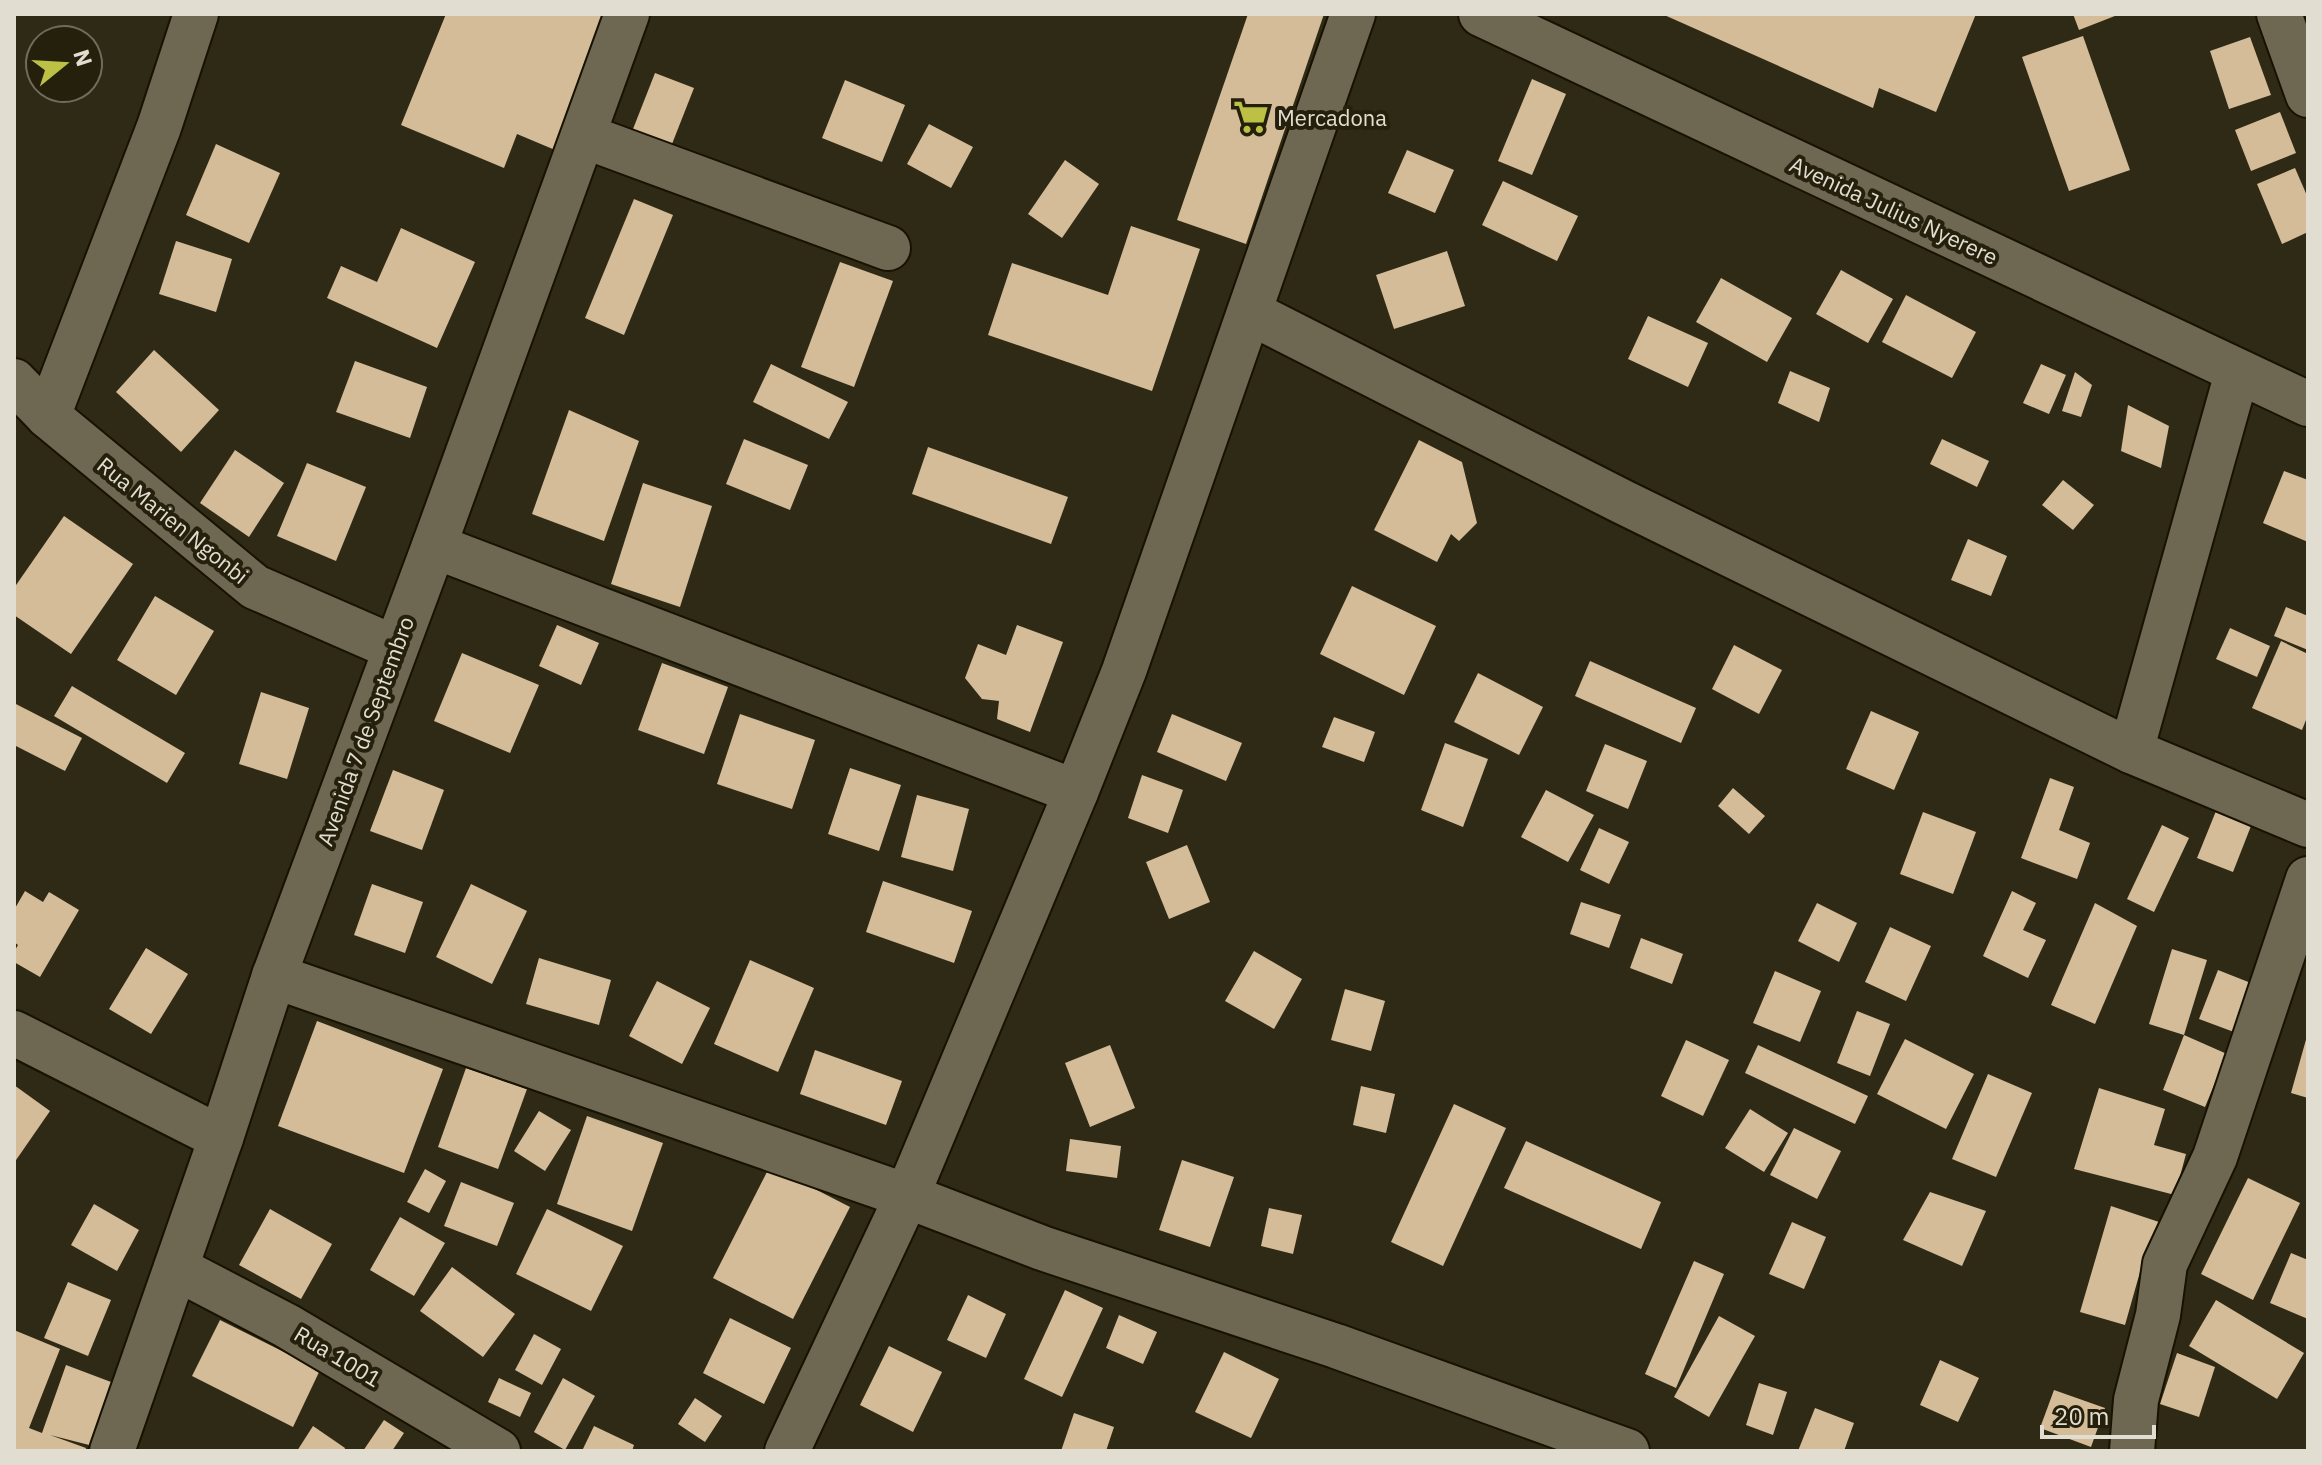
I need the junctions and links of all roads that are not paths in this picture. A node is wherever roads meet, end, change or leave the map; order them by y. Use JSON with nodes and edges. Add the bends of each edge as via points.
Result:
{"nodes":[{"id":1,"x":196,"y":14,"type":"edge"},
{"id":2,"x":627,"y":14,"type":"edge"},
{"id":3,"x":1353,"y":14,"type":"edge"},
{"id":4,"x":1481,"y":14,"type":"edge"},
{"id":5,"x":2279,"y":14,"type":"edge"},
{"id":6,"x":2308,"y":95,"type":"edge"},
{"id":7,"x":584,"y":136,"type":"junction"},
{"id":8,"x":888,"y":248,"type":"dead end"},
{"id":9,"x":1251,"y":313,"type":"junction"},
{"id":10,"x":2237,"y":373,"type":"junction"},
{"id":11,"x":14,"y":381,"type":"edge"},
{"id":12,"x":2308,"y":404,"type":"edge"},
{"id":13,"x":48,"y":416,"type":"junction"},
{"id":14,"x":434,"y":546,"type":"junction"},
{"id":15,"x":395,"y":648,"type":"junction"},
{"id":16,"x":2131,"y":751,"type":"junction"},
{"id":17,"x":1076,"y":792,"type":"junction"},
{"id":18,"x":2308,"y":825,"type":"edge"},
{"id":19,"x":2308,"y":879,"type":"edge"},
{"id":20,"x":274,"y":976,"type":"junction"},
{"id":21,"x":14,"y":1033,"type":"edge"},
{"id":22,"x":221,"y":1138,"type":"junction"},
{"id":23,"x":907,"y":1196,"type":"junction"},
{"id":24,"x":176,"y":1268,"type":"junction"},
{"id":25,"x":1580,"y":1443,"type":"edge"},
{"id":26,"x":112,"y":1451,"type":"edge"},
{"id":27,"x":498,"y":1451,"type":"edge"},
{"id":28,"x":787,"y":1451,"type":"edge"},
{"id":29,"x":1627,"y":1451,"type":"edge"},
{"id":30,"x":2132,"y":1451,"type":"edge"}],
"edges":[{"from":1,"to":13,"type":"street","via":[[159,127]]},
{"from":2,"to":7,"type":"street","name":"Avenida 7 de Septembro"},
{"from":3,"to":9,"type":"street"},
{"from":4,"to":10,"type":"street","name":"Avenida Julius Nyerere"},
{"from":5,"to":6,"type":"street"},
{"from":7,"to":8,"type":"street"},
{"from":7,"to":14,"type":"street","name":"Avenida 7 de Septembro"},
{"from":9,"to":16,"type":"street"},
{"from":9,"to":17,"type":"street"},
{"from":10,"to":12,"type":"street","name":"Avenida Julius Nyerere"},
{"from":10,"to":16,"type":"street"},
{"from":11,"to":13,"type":"street","name":"Rua Marien Ngonbi"},
{"from":13,"to":15,"type":"street","name":"Rua Marien Ngonbi","via":[[255,587]]},
{"from":14,"to":15,"type":"street","name":"Avenida 7 de Septembro"},
{"from":14,"to":17,"type":"street"},
{"from":15,"to":20,"type":"street","name":"Avenida 7 de Septembro"},
{"from":16,"to":18,"type":"street"},
{"from":17,"to":23,"type":"street"},
{"from":19,"to":30,"type":"street","via":[[2215,1157],[2165,1264],[2136,1400]]},
{"from":20,"to":22,"type":"street","name":"Avenida 7 de Septembro"},
{"from":20,"to":23,"type":"street"},
{"from":21,"to":22,"type":"street"},
{"from":22,"to":24,"type":"street","name":"Avenida 7 de Septembro"},
{"from":23,"to":25,"type":"street","via":[[1042,1248],[1336,1346]]},
{"from":23,"to":28,"type":"street"},
{"from":24,"to":26,"type":"street","name":"Avenida 7 de Septembro"},
{"from":24,"to":27,"type":"street","name":"Rua 1001","via":[[287,1326]]},
{"from":25,"to":29,"type":"street"}]}
